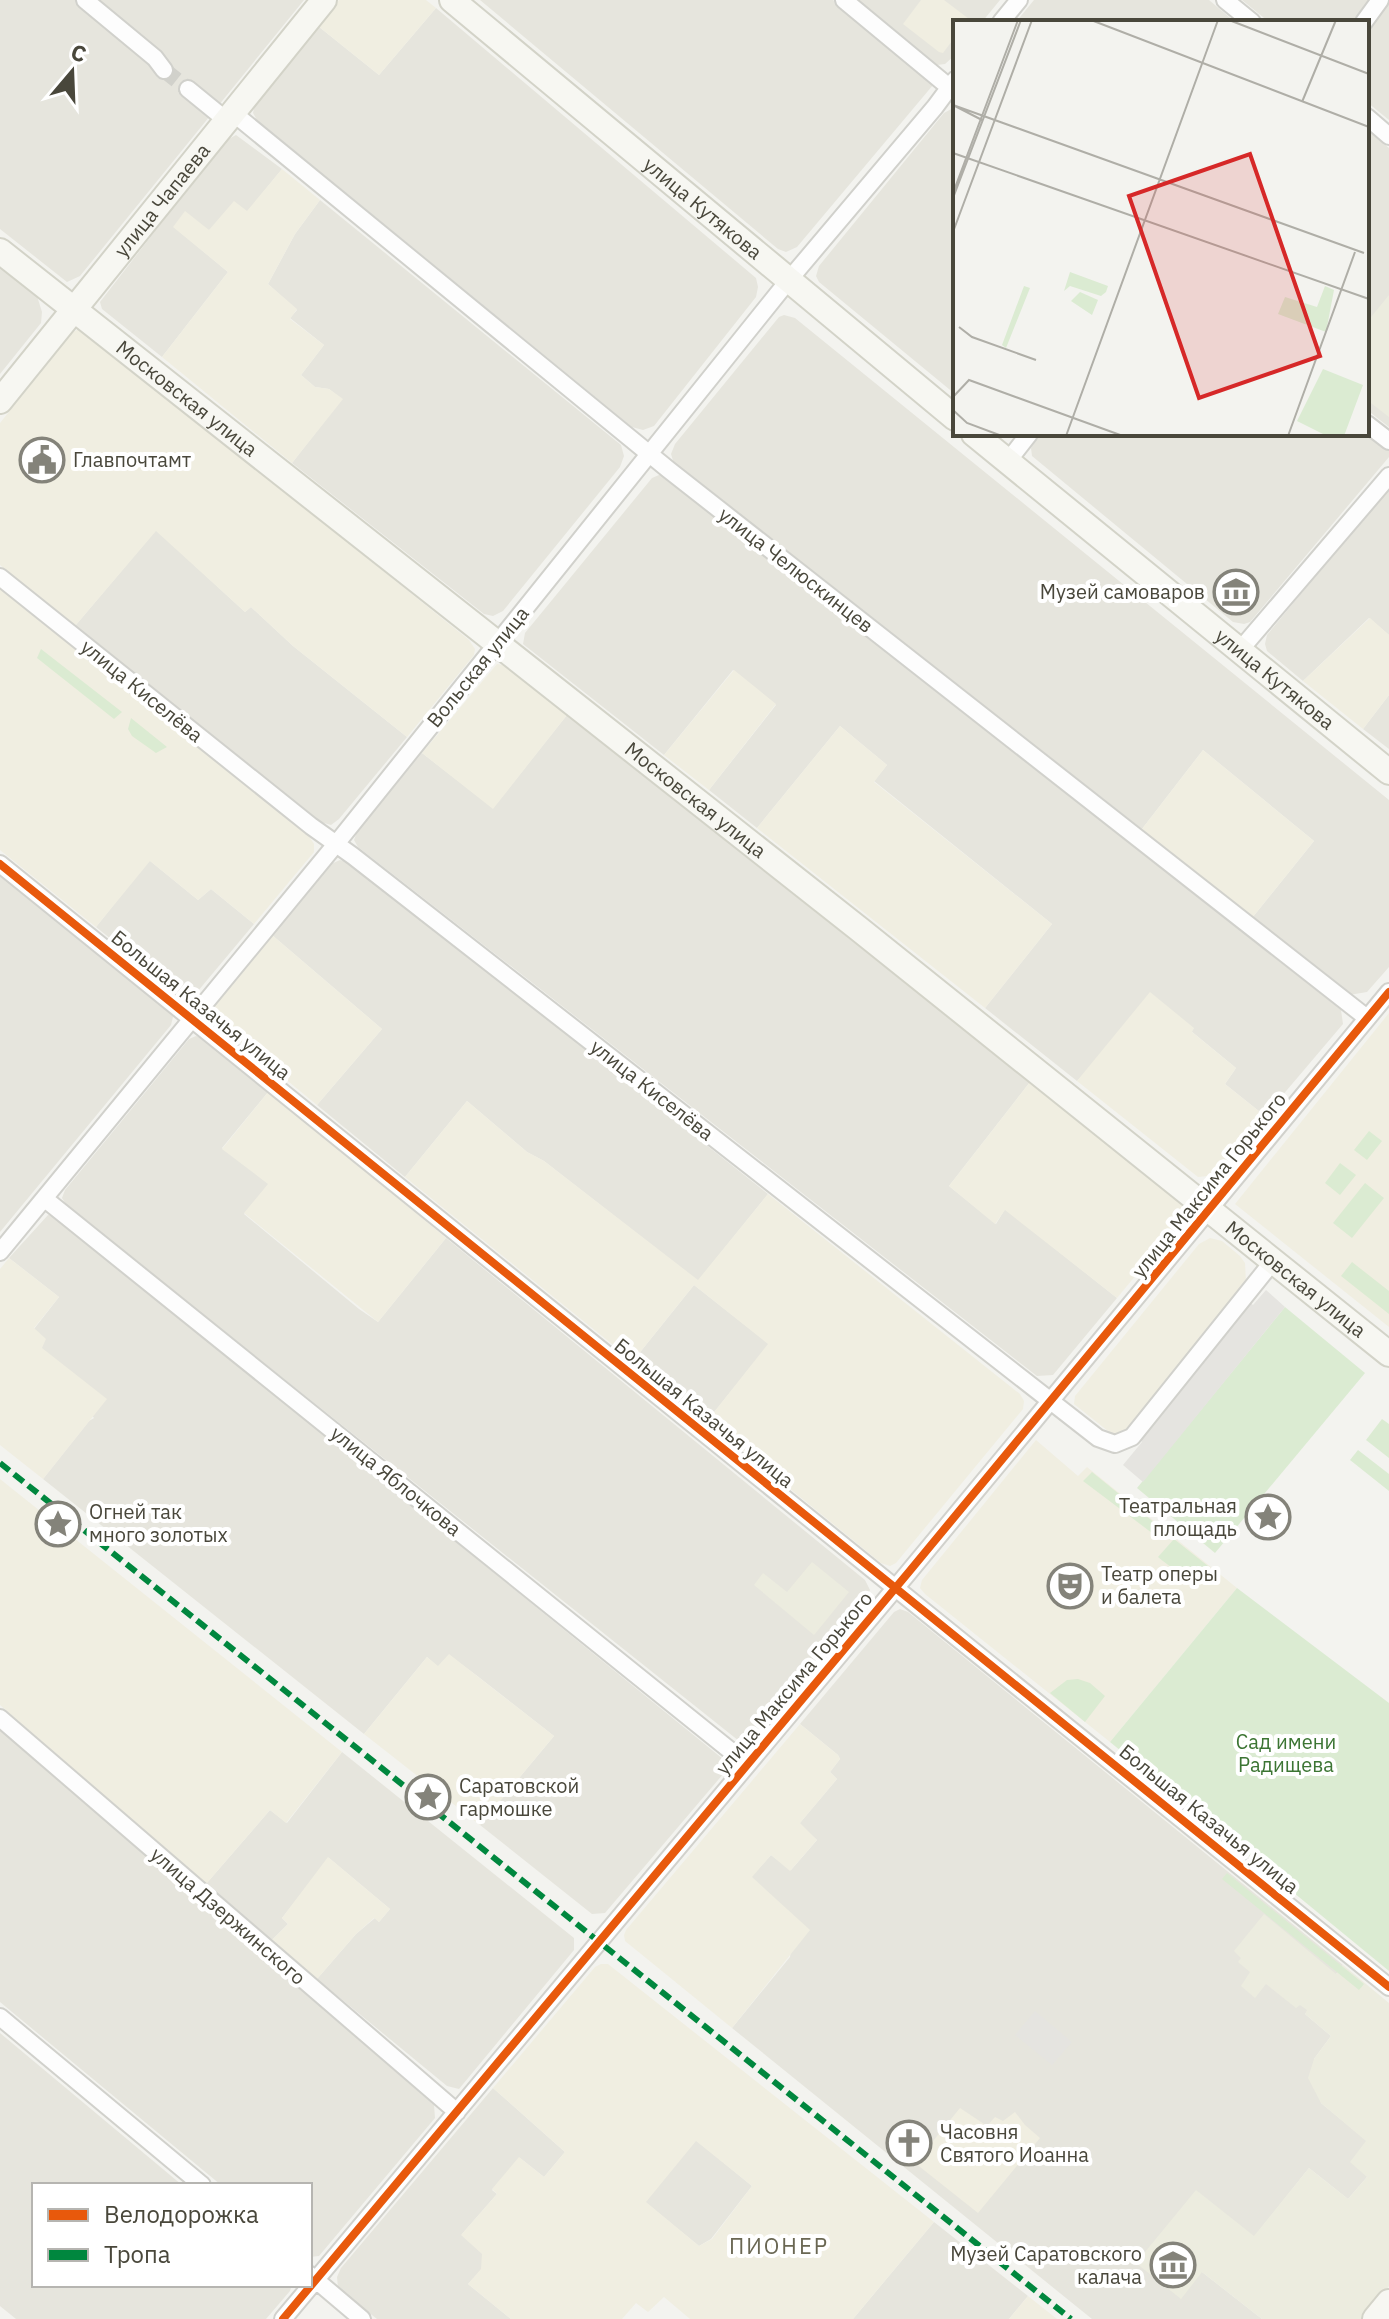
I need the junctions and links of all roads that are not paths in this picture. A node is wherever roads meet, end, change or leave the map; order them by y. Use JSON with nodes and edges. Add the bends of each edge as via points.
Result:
{"nodes":[{"id":1,"x":85,"y":0,"type":"edge"},
{"id":2,"x":324,"y":0,"type":"edge"},
{"id":3,"x":452,"y":0,"type":"edge"},
{"id":4,"x":844,"y":0,"type":"edge"},
{"id":5,"x":1019,"y":0,"type":"edge"},
{"id":6,"x":1225,"y":0,"type":"edge"},
{"id":7,"x":1380,"y":0,"type":"edge"},
{"id":8,"x":1003,"y":20,"type":"edge"},
{"id":9,"x":1250,"y":20,"type":"edge"},
{"id":10,"x":1365,"y":20,"type":"edge"},
{"id":11,"x":164,"y":70,"type":"tunnel mouth"},
{"id":12,"x":953,"y":86,"type":"edge"},
{"id":13,"x":188,"y":89,"type":"tunnel mouth"},
{"id":14,"x":229,"y":116,"type":"junction"},
{"id":15,"x":1369,"y":119,"type":"edge"},
{"id":16,"x":1389,"y":136,"type":"edge"},
{"id":17,"x":0,"y":251,"type":"edge"},
{"id":18,"x":788,"y":281,"type":"junction"},
{"id":19,"x":73,"y":310,"type":"junction"},
{"id":20,"x":0,"y":401,"type":"edge"},
{"id":21,"x":953,"y":416,"type":"edge"},
{"id":22,"x":1369,"y":426,"type":"edge"},
{"id":23,"x":977,"y":436,"type":"edge"},
{"id":24,"x":1027,"y":436,"type":"edge"},
{"id":25,"x":1389,"y":441,"type":"edge"},
{"id":26,"x":650,"y":454,"type":"junction"},
{"id":27,"x":1008,"y":461,"type":"junction"},
{"id":28,"x":1389,"y":476,"type":"edge"},
{"id":29,"x":0,"y":577,"type":"edge"},
{"id":30,"x":497,"y":644,"type":"junction"},
{"id":31,"x":1240,"y":650,"type":"junction"},
{"id":32,"x":1389,"y":772,"type":"edge"},
{"id":33,"x":336,"y":844,"type":"junction"},
{"id":34,"x":0,"y":864,"type":"edge"},
{"id":35,"x":1389,"y":992,"type":"edge"},
{"id":36,"x":192,"y":1017,"type":"junction"},
{"id":37,"x":1367,"y":1018,"type":"junction"},
{"id":38,"x":45,"y":1199,"type":"junction"},
{"id":39,"x":1210,"y":1209,"type":"junction"},
{"id":40,"x":0,"y":1252,"type":"edge"},
{"id":41,"x":1274,"y":1260,"type":"junction"},
{"id":42,"x":1389,"y":1354,"type":"edge"},
{"id":43,"x":1050,"y":1401,"type":"junction"},
{"id":44,"x":895,"y":1588,"type":"junction"},
{"id":45,"x":0,"y":1718,"type":"edge"},
{"id":46,"x":747,"y":1764,"type":"junction"},
{"id":47,"x":1389,"y":1987,"type":"edge"},
{"id":48,"x":0,"y":2017,"type":"edge"},
{"id":49,"x":457,"y":2112,"type":"junction"},
{"id":50,"x":200,"y":2183,"type":"edge"},
{"id":51,"x":313,"y":2277,"type":"edge"},
{"id":52,"x":306,"y":2287,"type":"edge"},
{"id":53,"x":1389,"y":2302,"type":"edge"},
{"id":54,"x":283,"y":2319,"type":"edge"},
{"id":55,"x":362,"y":2319,"type":"edge"},
{"id":56,"x":1375,"y":2319,"type":"edge"}],
"edges":[{"from":1,"to":11,"type":"street"},
{"from":2,"to":14,"type":"main road","name":"улица Чапаева"},
{"from":3,"to":18,"type":"main road","name":"улица Кутякова"},
{"from":4,"to":12,"type":"street"},
{"from":5,"to":8,"type":"street"},
{"from":6,"to":9,"type":"street"},
{"from":7,"to":10,"type":"street"},
{"from":12,"to":18,"type":"street","name":"Вольская улица"},
{"from":13,"to":14,"type":"street","name":"улица Челюскинцев"},
{"from":14,"to":19,"type":"main road","name":"улица Чапаева"},
{"from":14,"to":26,"type":"street","name":"улица Челюскинцев"},
{"from":15,"to":16,"type":"street"},
{"from":17,"to":19,"type":"main road","name":"Московская улица"},
{"from":18,"to":21,"type":"main road","name":"улица Кутякова"},
{"from":18,"to":26,"type":"street","name":"Вольская улица"},
{"from":19,"to":20,"type":"main road","name":"улица Чапаева"},
{"from":19,"to":30,"type":"main road","name":"Московская улица"},
{"from":22,"to":25,"type":"street"},
{"from":23,"to":27,"type":"main road","name":"улица Кутякова"},
{"from":24,"to":27,"type":"street"},
{"from":26,"to":30,"type":"street","name":"Вольская улица"},
{"from":26,"to":37,"type":"street","name":"улица Челюскинцев"},
{"from":27,"to":31,"type":"main road","name":"улица Кутякова"},
{"from":28,"to":31,"type":"street"},
{"from":29,"to":33,"type":"street","name":"улица Киселёва"},
{"from":30,"to":33,"type":"street","name":"Вольская улица"},
{"from":30,"to":39,"type":"main road","name":"Московская улица"},
{"from":31,"to":32,"type":"main road","name":"улица Кутякова"},
{"from":33,"to":36,"type":"street","name":"Вольская улица"},
{"from":33,"to":43,"type":"street","name":"улица Киселёва"},
{"from":34,"to":36,"type":"street","name":"Большая Казачья улица"},
{"from":35,"to":37,"type":"street","name":"улица Максима Горького"},
{"from":36,"to":38,"type":"street","name":"Вольская улица"},
{"from":36,"to":44,"type":"street","name":"Большая Казачья улица"},
{"from":37,"to":39,"type":"street","name":"улица Максима Горького"},
{"from":38,"to":40,"type":"street","name":"Вольская улица"},
{"from":38,"to":46,"type":"street","name":"улица Яблочкова"},
{"from":39,"to":41,"type":"main road","name":"Московская улица"},
{"from":39,"to":43,"type":"street","name":"улица Максима Горького"},
{"from":41,"to":42,"type":"main road","name":"Московская улица"},
{"from":41,"to":43,"type":"street","name":"улица Киселёва","via":[[1132,1437],[1115,1444],[1098,1438]]},
{"from":43,"to":44,"type":"street","name":"улица Максима Горького"},
{"from":44,"to":46,"type":"street","name":"улица Максима Горького"},
{"from":44,"to":47,"type":"street","name":"Большая Казачья улица"},
{"from":45,"to":49,"type":"street","name":"улица Дзержинского"},
{"from":46,"to":49,"type":"street","name":"улица Максима Горького"},
{"from":48,"to":50,"type":"street"},
{"from":49,"to":51,"type":"street","name":"улица Максима Горького"},
{"from":51,"to":55,"type":"street"},
{"from":52,"to":54,"type":"street","name":"улица Максима Горького"},
{"from":53,"to":56,"type":"main road"}]}
